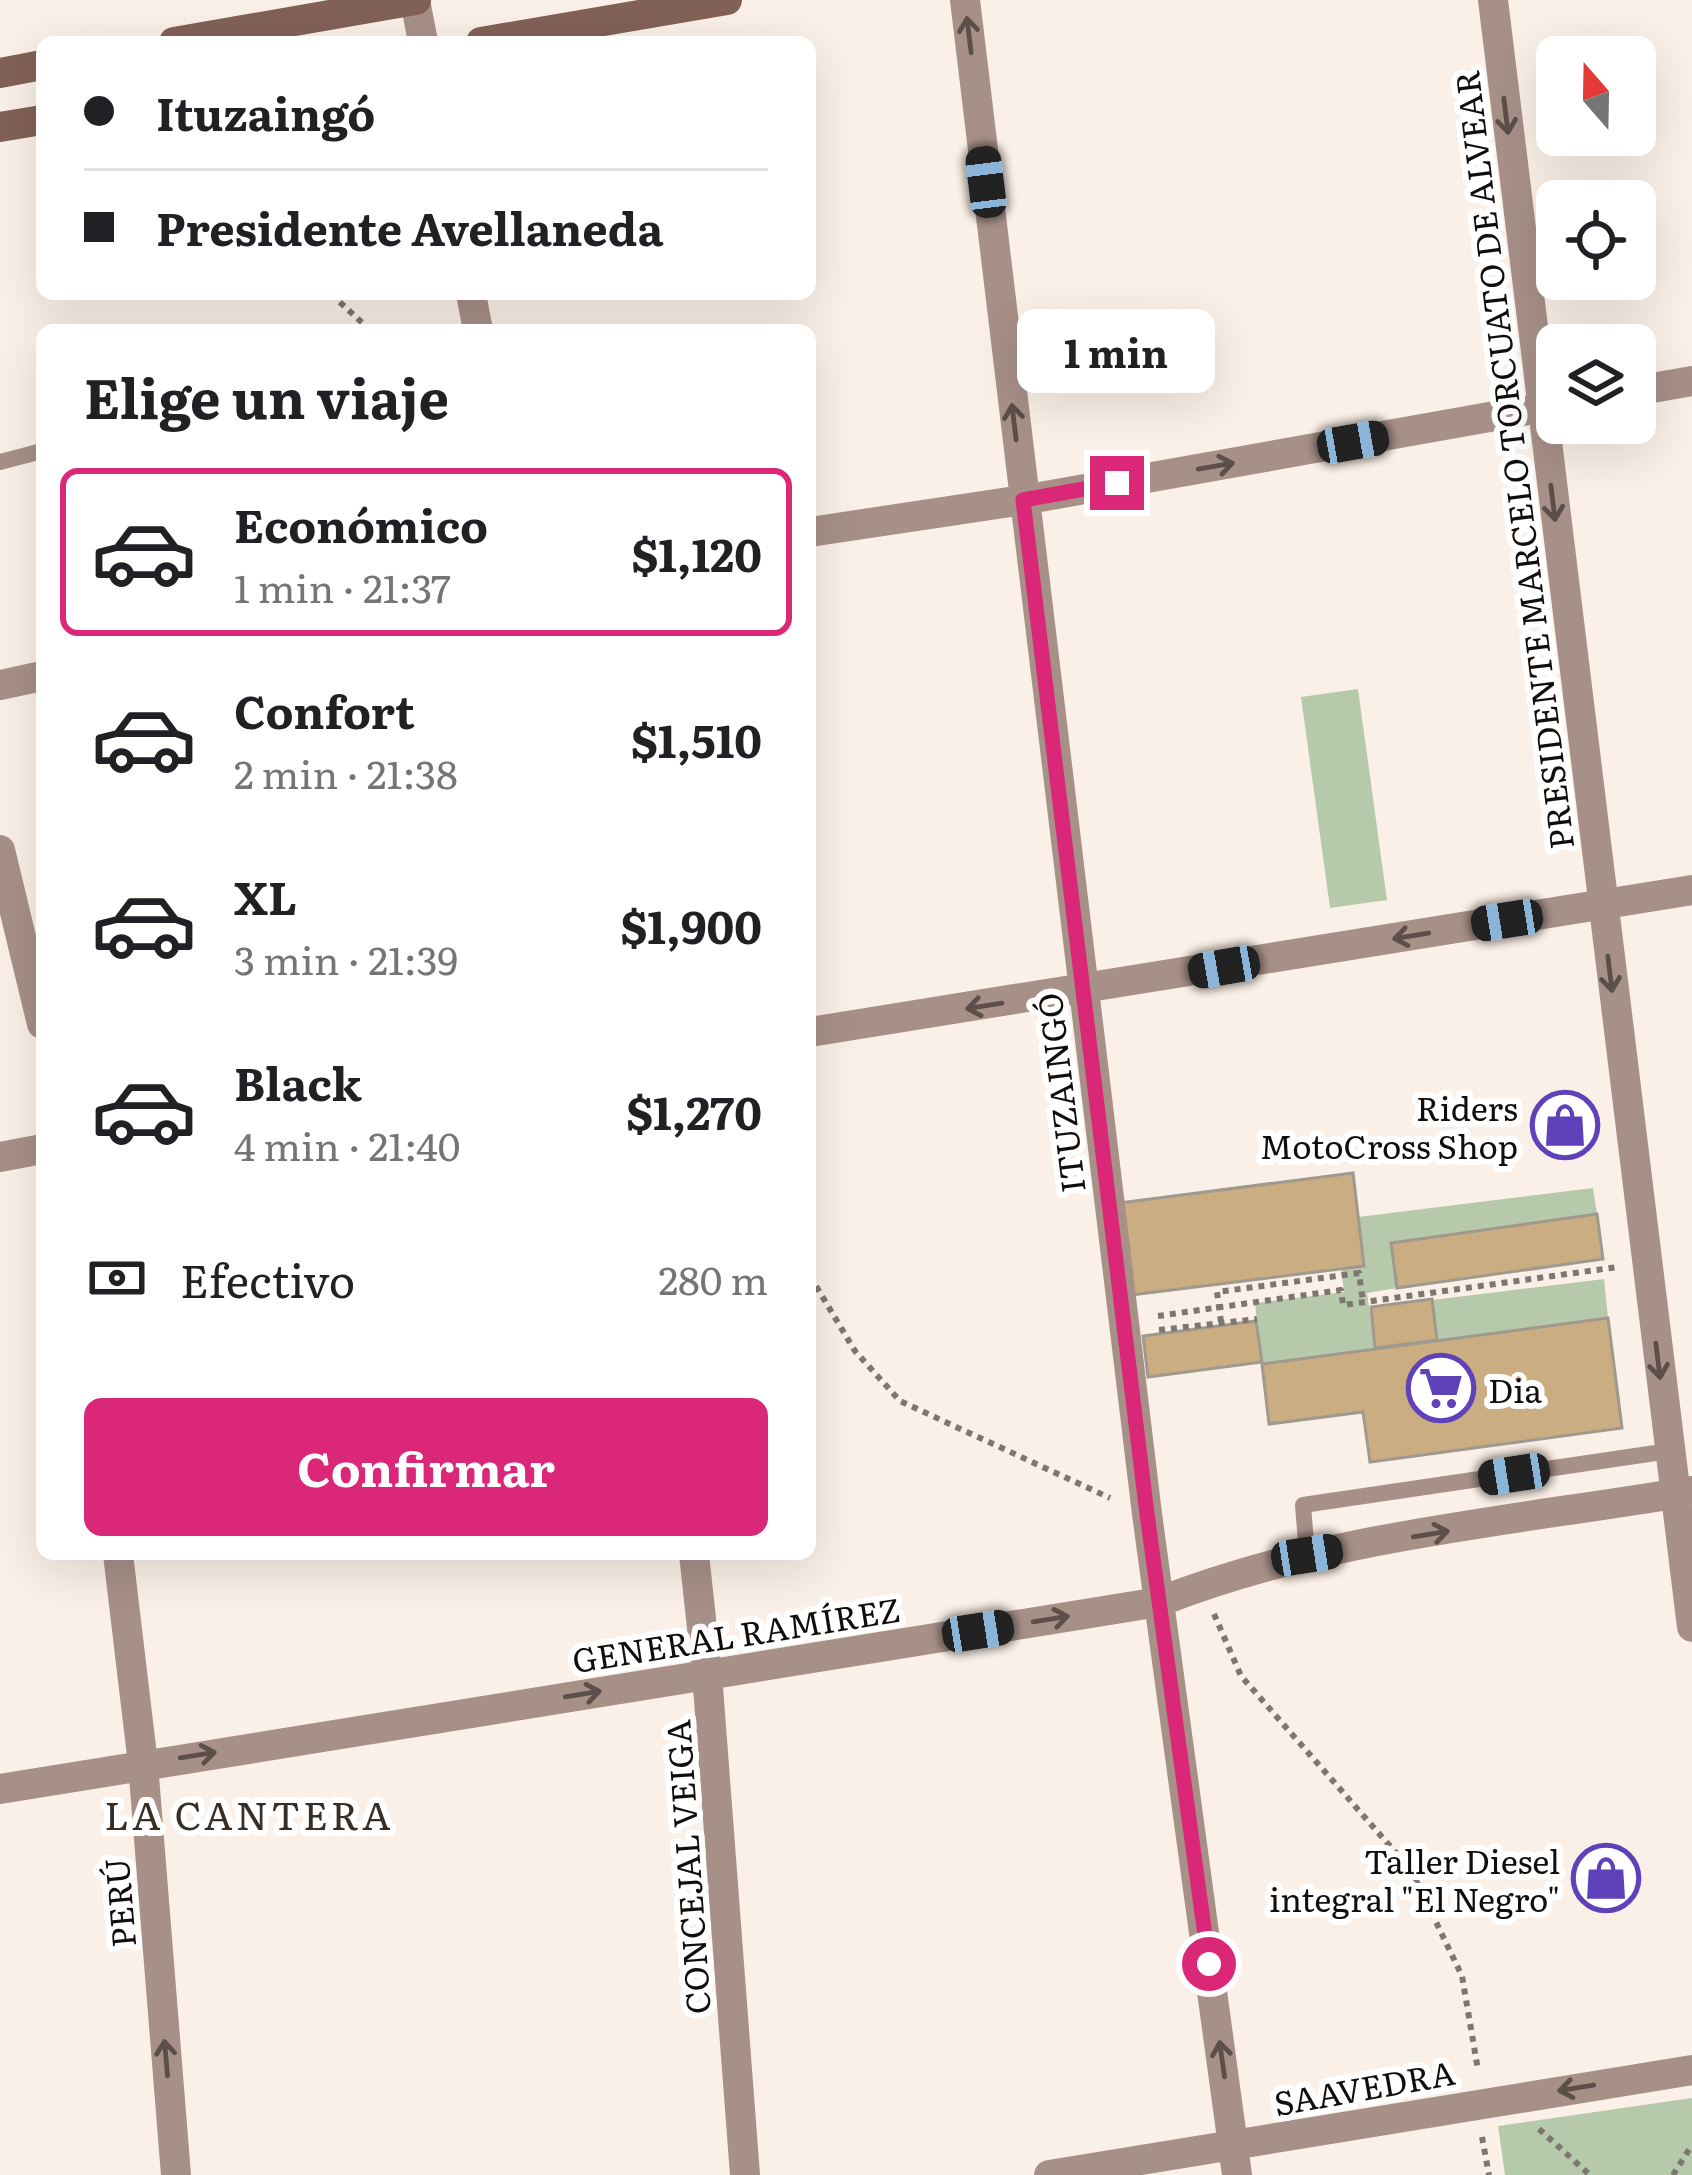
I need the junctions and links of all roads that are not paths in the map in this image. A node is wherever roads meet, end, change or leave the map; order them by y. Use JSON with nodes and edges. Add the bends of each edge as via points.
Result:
{"nodes":[{"id":1,"x":415,"y":0,"type":"edge"},
{"id":2,"x":727,"y":0,"type":"edge"},
{"id":3,"x":965,"y":0,"type":"edge"},
{"id":4,"x":1492,"y":0,"type":"edge"},
{"id":5,"x":208,"y":36,"type":"edge"},
{"id":6,"x":421,"y":36,"type":"edge"},
{"id":7,"x":516,"y":36,"type":"edge"},
{"id":8,"x":36,"y":66,"type":"edge"},
{"id":9,"x":0,"y":73,"type":"edge"},
{"id":10,"x":36,"y":121,"type":"edge"},
{"id":11,"x":0,"y":127,"type":"edge"},
{"id":12,"x":1537,"y":324,"type":"edge"},
{"id":13,"x":1692,"y":381,"type":"edge"},
{"id":14,"x":1656,"y":388,"type":"edge"},
{"id":15,"x":1536,"y":409,"type":"edge"},
{"id":16,"x":1553,"y":444,"type":"edge"},
{"id":17,"x":36,"y":453,"type":"edge"},
{"id":18,"x":0,"y":462,"type":"edge"},
{"id":19,"x":1023,"y":500,"type":"junction"},
{"id":20,"x":816,"y":531,"type":"edge"},
{"id":21,"x":36,"y":677,"type":"edge"},
{"id":22,"x":0,"y":685,"type":"edge"},
{"id":23,"x":0,"y":850,"type":"edge"},
{"id":24,"x":1692,"y":890,"type":"edge"},
{"id":25,"x":1601,"y":904,"type":"junction"},
{"id":26,"x":1083,"y":991,"type":"junction"},
{"id":27,"x":36,"y":999,"type":"edge"},
{"id":28,"x":816,"y":1031,"type":"edge"},
{"id":29,"x":36,"y":1150,"type":"edge"},
{"id":30,"x":0,"y":1156,"type":"edge"},
{"id":31,"x":1669,"y":1451,"type":"junction"},
{"id":32,"x":1684,"y":1493,"type":"edge"},
{"id":33,"x":1307,"y":1555,"type":"junction"},
{"id":34,"x":119,"y":1560,"type":"edge"},
{"id":35,"x":695,"y":1560,"type":"edge"},
{"id":36,"x":1159,"y":1602,"type":"junction"},
{"id":37,"x":1692,"y":1627,"type":"edge"},
{"id":38,"x":707,"y":1674,"type":"junction"},
{"id":39,"x":142,"y":1764,"type":"junction"},
{"id":40,"x":0,"y":1789,"type":"edge"},
{"id":41,"x":1692,"y":2070,"type":"edge"},
{"id":42,"x":1236,"y":2160,"type":"edge"},
{"id":43,"x":176,"y":2175,"type":"edge"},
{"id":44,"x":745,"y":2175,"type":"edge"},
{"id":45,"x":1049,"y":2175,"type":"edge"}],
"edges":[{"from":1,"to":5,"type":"street"},
{"from":1,"to":6,"type":"street"},
{"from":2,"to":7,"type":"street"},
{"from":19,"to":3,"type":"street","name":"ITUZAINGÓ","one_way":true},
{"from":4,"to":12,"type":"street","name":"PRESIDENTE MARCELO TORCUATO DE ALVEAR","one_way":true},
{"from":8,"to":9,"type":"street"},
{"from":10,"to":11,"type":"street"},
{"from":13,"to":14,"type":"street"},
{"from":19,"to":15,"type":"street","one_way":true},
{"from":16,"to":25,"type":"street","name":"PRESIDENTE MARCELO TORCUATO DE ALVEAR","one_way":true},
{"from":17,"to":18,"type":"lane"},
{"from":19,"to":20,"type":"street"},
{"from":19,"to":26,"type":"street","name":"ITUZAINGÓ"},
{"from":21,"to":22,"type":"street"},
{"from":23,"to":27,"type":"street"},
{"from":24,"to":25,"type":"street"},
{"from":25,"to":26,"type":"street","one_way":true},
{"from":25,"to":31,"type":"street","name":"PRESIDENTE MARCELO TORCUATO DE ALVEAR","one_way":true},
{"from":26,"to":28,"type":"street","one_way":true},
{"from":26,"to":36,"type":"street","name":"ITUZAINGÓ","via":[[1134,1326]]},
{"from":29,"to":30,"type":"street"},
{"from":31,"to":32,"type":"street","name":"PRESIDENTE MARCELO TORCUATO DE ALVEAR"},
{"from":31,"to":33,"type":"lane","via":[[1303,1505]]},
{"from":33,"to":32,"type":"street","name":"GENERAL RAMÍREZ","one_way":true},
{"from":32,"to":37,"type":"street","name":"PRESIDENTE MARCELO TORCUATO DE ALVEAR"},
{"from":33,"to":36,"type":"street","name":"GENERAL RAMÍREZ"},
{"from":34,"to":39,"type":"street","name":"PERÚ"},
{"from":35,"to":38,"type":"street","name":"CONCEJAL VEIGA"},
{"from":38,"to":36,"type":"street","name":"GENERAL RAMÍREZ","one_way":true},
{"from":42,"to":36,"type":"street","name":"ITUZAINGÓ","one_way":true},
{"from":39,"to":38,"type":"street","name":"GENERAL RAMÍREZ","one_way":true},
{"from":38,"to":44,"type":"street","name":"CONCEJAL VEIGA"},
{"from":39,"to":40,"type":"street","name":"GENERAL RAMÍREZ"},
{"from":43,"to":39,"type":"street","name":"PERÚ","one_way":true},
{"from":41,"to":42,"type":"street","name":"SAAVEDRA","one_way":true,"via":[[1491,2101]]},
{"from":42,"to":45,"type":"street","name":"SAAVEDRA"}]}
